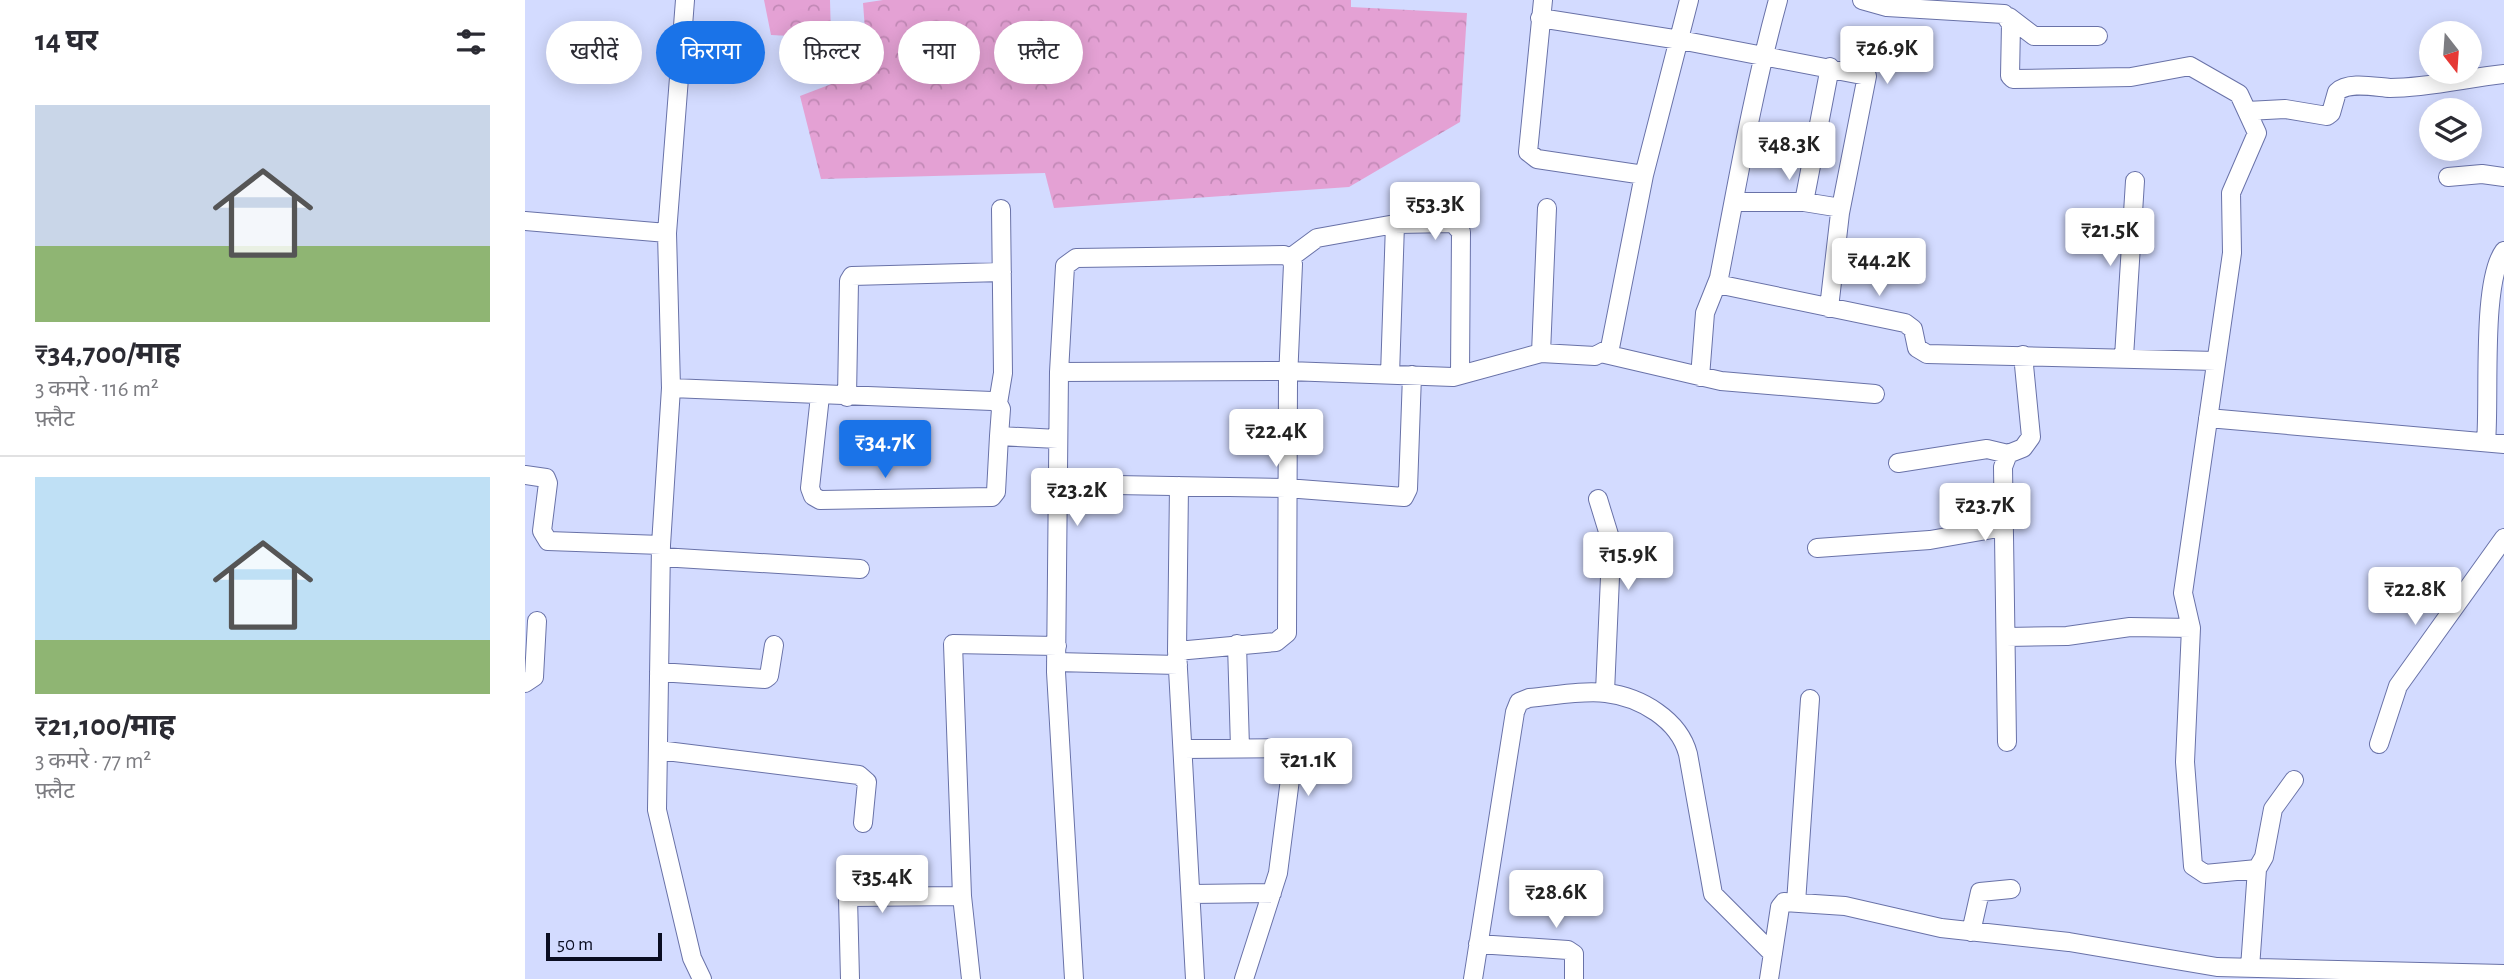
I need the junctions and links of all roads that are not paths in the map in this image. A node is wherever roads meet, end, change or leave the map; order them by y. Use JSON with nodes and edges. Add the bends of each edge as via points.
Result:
{"nodes":[{"id":1,"x":685,"y":0,"type":"edge"},
{"id":2,"x":1689,"y":0,"type":"edge"},
{"id":3,"x":1778,"y":0,"type":"edge"},
{"id":4,"x":1862,"y":0,"type":"edge"},
{"id":5,"x":1542,"y":9,"type":"edge"},
{"id":6,"x":2009,"y":17,"type":"junction"},
{"id":7,"x":2098,"y":36,"type":"dead end"},
{"id":8,"x":1680,"y":40,"type":"junction"},
{"id":9,"x":1763,"y":55,"type":"junction"},
{"id":10,"x":1830,"y":67,"type":"junction"},
{"id":11,"x":2504,"y":74,"type":"edge"},
{"id":12,"x":2247,"y":111,"type":"junction"},
{"id":13,"x":1644,"y":175,"type":"junction"},
{"id":14,"x":2448,"y":177,"type":"dead end"},
{"id":15,"x":2504,"y":177,"type":"edge"},
{"id":16,"x":2135,"y":181,"type":"dead end"},
{"id":17,"x":1734,"y":202,"type":"junction"},
{"id":18,"x":1804,"y":202,"type":"junction"},
{"id":19,"x":1547,"y":208,"type":"dead end"},
{"id":20,"x":1841,"y":208,"type":"junction"},
{"id":21,"x":1001,"y":209,"type":"dead end"},
{"id":22,"x":525,"y":221,"type":"edge"},
{"id":23,"x":1395,"y":223,"type":"junction"},
{"id":24,"x":667,"y":233,"type":"junction"},
{"id":25,"x":2504,"y":251,"type":"edge"},
{"id":26,"x":1290,"y":258,"type":"junction"},
{"id":27,"x":1002,"y":272,"type":"junction"},
{"id":28,"x":1719,"y":278,"type":"junction"},
{"id":29,"x":1829,"y":308,"type":"junction"},
{"id":30,"x":1541,"y":353,"type":"junction"},
{"id":31,"x":1605,"y":354,"type":"junction"},
{"id":32,"x":2023,"y":355,"type":"junction"},
{"id":33,"x":2124,"y":357,"type":"junction"},
{"id":34,"x":2217,"y":361,"type":"junction"},
{"id":35,"x":1288,"y":371,"type":"junction"},
{"id":36,"x":1059,"y":372,"type":"junction"},
{"id":37,"x":1390,"y":374,"type":"junction"},
{"id":38,"x":1412,"y":375,"type":"junction"},
{"id":39,"x":1460,"y":375,"type":"junction"},
{"id":40,"x":1700,"y":377,"type":"junction"},
{"id":41,"x":671,"y":388,"type":"junction"},
{"id":42,"x":1875,"y":394,"type":"dead end"},
{"id":43,"x":820,"y":396,"type":"junction"},
{"id":44,"x":848,"y":397,"type":"junction"},
{"id":45,"x":998,"y":403,"type":"junction"},
{"id":46,"x":2208,"y":418,"type":"junction"},
{"id":47,"x":999,"y":436,"type":"junction"},
{"id":48,"x":1058,"y":439,"type":"junction"},
{"id":49,"x":2495,"y":443,"type":"edge"},
{"id":50,"x":2008,"y":454,"type":"junction"},
{"id":51,"x":1898,"y":463,"type":"dead end"},
{"id":52,"x":525,"y":475,"type":"edge"},
{"id":53,"x":1058,"y":484,"type":"junction"},
{"id":54,"x":1179,"y":486,"type":"junction"},
{"id":55,"x":1286,"y":488,"type":"junction"},
{"id":56,"x":1598,"y":499,"type":"dead end"},
{"id":57,"x":2004,"y":527,"type":"junction"},
{"id":58,"x":2504,"y":538,"type":"edge"},
{"id":59,"x":1817,"y":548,"type":"dead end"},
{"id":60,"x":661,"y":551,"type":"junction"},
{"id":61,"x":860,"y":569,"type":"dead end"},
{"id":62,"x":537,"y":621,"type":"dead end"},
{"id":63,"x":2191,"y":628,"type":"junction"},
{"id":64,"x":2006,"y":637,"type":"junction"},
{"id":65,"x":1237,"y":644,"type":"junction"},
{"id":66,"x":773,"y":645,"type":"dead end"},
{"id":67,"x":1057,"y":654,"type":"junction"},
{"id":68,"x":1178,"y":658,"type":"junction"},
{"id":69,"x":659,"y":672,"type":"junction"},
{"id":70,"x":525,"y":683,"type":"edge"},
{"id":71,"x":1605,"y":692,"type":"junction"},
{"id":72,"x":1809,"y":699,"type":"dead end"},
{"id":73,"x":2007,"y":742,"type":"dead end"},
{"id":74,"x":2379,"y":744,"type":"dead end"},
{"id":75,"x":1240,"y":748,"type":"junction"},
{"id":76,"x":1183,"y":749,"type":"junction"},
{"id":77,"x":658,"y":750,"type":"junction"},
{"id":78,"x":2294,"y":780,"type":"dead end"},
{"id":79,"x":863,"y":823,"type":"dead end"},
{"id":80,"x":2257,"y":869,"type":"junction"},
{"id":81,"x":2011,"y":889,"type":"dead end"},
{"id":82,"x":1272,"y":893,"type":"junction"},
{"id":83,"x":1191,"y":894,"type":"junction"},
{"id":84,"x":962,"y":896,"type":"junction"},
{"id":85,"x":1796,"y":903,"type":"junction"},
{"id":86,"x":1971,"y":932,"type":"junction"},
{"id":87,"x":1478,"y":944,"type":"junction"},
{"id":88,"x":1773,"y":954,"type":"junction"},
{"id":89,"x":2243,"y":971,"type":"edge"},
{"id":90,"x":2504,"y":974,"type":"edge"},
{"id":91,"x":2410,"y":975,"type":"edge"},
{"id":92,"x":702,"y":979,"type":"edge"},
{"id":93,"x":850,"y":979,"type":"edge"},
{"id":94,"x":971,"y":979,"type":"edge"},
{"id":95,"x":1074,"y":979,"type":"edge"},
{"id":96,"x":1195,"y":979,"type":"edge"},
{"id":97,"x":1244,"y":979,"type":"edge"},
{"id":98,"x":1473,"y":979,"type":"edge"},
{"id":99,"x":1574,"y":979,"type":"edge"},
{"id":100,"x":1769,"y":979,"type":"edge"}],
"edges":[{"from":1,"to":24,"type":"street"},
{"from":2,"to":8,"type":"street"},
{"from":3,"to":9,"type":"street"},
{"from":4,"to":6,"type":"street","via":[[1887,7]]},
{"from":5,"to":8,"type":"street"},
{"from":5,"to":13,"type":"street","via":[[1528,152],[1537,159]]},
{"from":6,"to":7,"type":"street","via":[[2034,36]]},
{"from":6,"to":12,"type":"street","via":[[2013,79],[2131,77],[2190,66],[2239,94]]},
{"from":8,"to":9,"type":"street"},
{"from":8,"to":13,"type":"street"},
{"from":9,"to":10,"type":"street"},
{"from":9,"to":17,"type":"street"},
{"from":10,"to":18,"type":"street"},
{"from":10,"to":20,"type":"street","via":[[1863,73],[1868,80]]},
{"from":11,"to":12,"type":"street","via":[[2407,87],[2345,87],[2337,92],[2327,116],[2285,109]]},
{"from":12,"to":34,"type":"street","via":[[2257,133],[2231,193],[2232,253]]},
{"from":13,"to":31,"type":"street","via":[[1610,348]]},
{"from":14,"to":15,"type":"street"},
{"from":16,"to":33,"type":"street"},
{"from":17,"to":18,"type":"street"},
{"from":17,"to":28,"type":"street"},
{"from":18,"to":20,"type":"street"},
{"from":19,"to":30,"type":"street"},
{"from":20,"to":29,"type":"street"},
{"from":21,"to":27,"type":"street"},
{"from":22,"to":24,"type":"street"},
{"from":23,"to":26,"type":"street","via":[[1317,238]]},
{"from":23,"to":37,"type":"street"},
{"from":23,"to":39,"type":"street","via":[[1453,223],[1461,232]]},
{"from":24,"to":41,"type":"street"},
{"from":25,"to":49,"type":"street","via":[[2495,266],[2489,329]]},
{"from":26,"to":35,"type":"street"},
{"from":26,"to":36,"type":"street","via":[[1076,258],[1062,275]]},
{"from":27,"to":44,"type":"street","via":[[852,276]]},
{"from":27,"to":45,"type":"street","via":[[1003,373]]},
{"from":28,"to":29,"type":"street","via":[[1729,288]]},
{"from":28,"to":40,"type":"street","via":[[1705,313]]},
{"from":29,"to":32,"type":"street","via":[[1910,325],[1921,353]]},
{"from":30,"to":31,"type":"street"},
{"from":30,"to":39,"type":"street"},
{"from":31,"to":40,"type":"street"},
{"from":32,"to":33,"type":"street"},
{"from":32,"to":50,"type":"street","via":[[2031,437],[2024,448]]},
{"from":33,"to":34,"type":"street"},
{"from":34,"to":46,"type":"street"},
{"from":35,"to":36,"type":"street"},
{"from":35,"to":37,"type":"street"},
{"from":35,"to":55,"type":"street"},
{"from":36,"to":48,"type":"street"},
{"from":37,"to":38,"type":"street"},
{"from":38,"to":39,"type":"street"},
{"from":38,"to":55,"type":"street","via":[[1409,489],[1404,497]]},
{"from":40,"to":42,"type":"street"},
{"from":41,"to":43,"type":"street"},
{"from":41,"to":60,"type":"street"},
{"from":43,"to":44,"type":"street"},
{"from":43,"to":47,"type":"street","via":[[810,488],[820,500],[992,497]]},
{"from":44,"to":45,"type":"street"},
{"from":45,"to":47,"type":"street"},
{"from":46,"to":49,"type":"street"},
{"from":46,"to":63,"type":"street","via":[[2183,593]]},
{"from":47,"to":48,"type":"street"},
{"from":48,"to":53,"type":"street"},
{"from":50,"to":51,"type":"street","via":[[1987,449]]},
{"from":50,"to":57,"type":"street","via":[[2003,467]]},
{"from":52,"to":60,"type":"street","via":[[546,478],[542,531],[548,541]]},
{"from":53,"to":54,"type":"street"},
{"from":53,"to":67,"type":"street"},
{"from":54,"to":55,"type":"street"},
{"from":54,"to":68,"type":"street"},
{"from":55,"to":65,"type":"street","via":[[1287,633],[1276,642]]},
{"from":56,"to":71,"type":"street","via":[[1611,554]]},
{"from":57,"to":59,"type":"street","via":[[1930,540]]},
{"from":57,"to":64,"type":"street"},
{"from":58,"to":74,"type":"street","via":[[2398,686]]},
{"from":60,"to":61,"type":"street"},
{"from":60,"to":69,"type":"street"},
{"from":62,"to":70,"type":"street","via":[[534,677]]},
{"from":63,"to":64,"type":"street","via":[[2130,626],[2067,636]]},
{"from":63,"to":80,"type":"street","via":[[2185,762],[2193,866],[2205,874]]},
{"from":64,"to":73,"type":"street"},
{"from":65,"to":68,"type":"street"},
{"from":65,"to":75,"type":"street"},
{"from":66,"to":69,"type":"street","via":[[765,679]]},
{"from":67,"to":68,"type":"street"},
{"from":67,"to":84,"type":"street","via":[[953,644]]},
{"from":67,"to":95,"type":"street"},
{"from":68,"to":76,"type":"street"},
{"from":69,"to":77,"type":"street"},
{"from":71,"to":87,"type":"street","via":[[1519,702]]},
{"from":71,"to":88,"type":"street","via":[[1655,712],[1684,738],[1713,894]]},
{"from":72,"to":85,"type":"street"},
{"from":75,"to":76,"type":"street"},
{"from":75,"to":82,"type":"street","via":[[1290,747],[1295,751]]},
{"from":76,"to":83,"type":"street"},
{"from":77,"to":79,"type":"street","via":[[859,775],[867,782]]},
{"from":77,"to":92,"type":"street","via":[[657,810],[692,958]]},
{"from":78,"to":80,"type":"street","via":[[2273,808],[2264,857]]},
{"from":80,"to":89,"type":"street"},
{"from":81,"to":86,"type":"street","via":[[1980,892]]},
{"from":82,"to":83,"type":"street"},
{"from":82,"to":97,"type":"street"},
{"from":83,"to":96,"type":"street"},
{"from":84,"to":93,"type":"street","via":[[848,897]]},
{"from":84,"to":94,"type":"street"},
{"from":85,"to":86,"type":"street","via":[[1845,906]]},
{"from":85,"to":88,"type":"street","via":[[1782,904]]},
{"from":86,"to":89,"type":"street","via":[[2069,942]]},
{"from":87,"to":98,"type":"street"},
{"from":87,"to":99,"type":"street","via":[[1568,950],[1574,954]]},
{"from":88,"to":100,"type":"street"},
{"from":89,"to":91,"type":"street"},
{"from":90,"to":91,"type":"street"}]}
